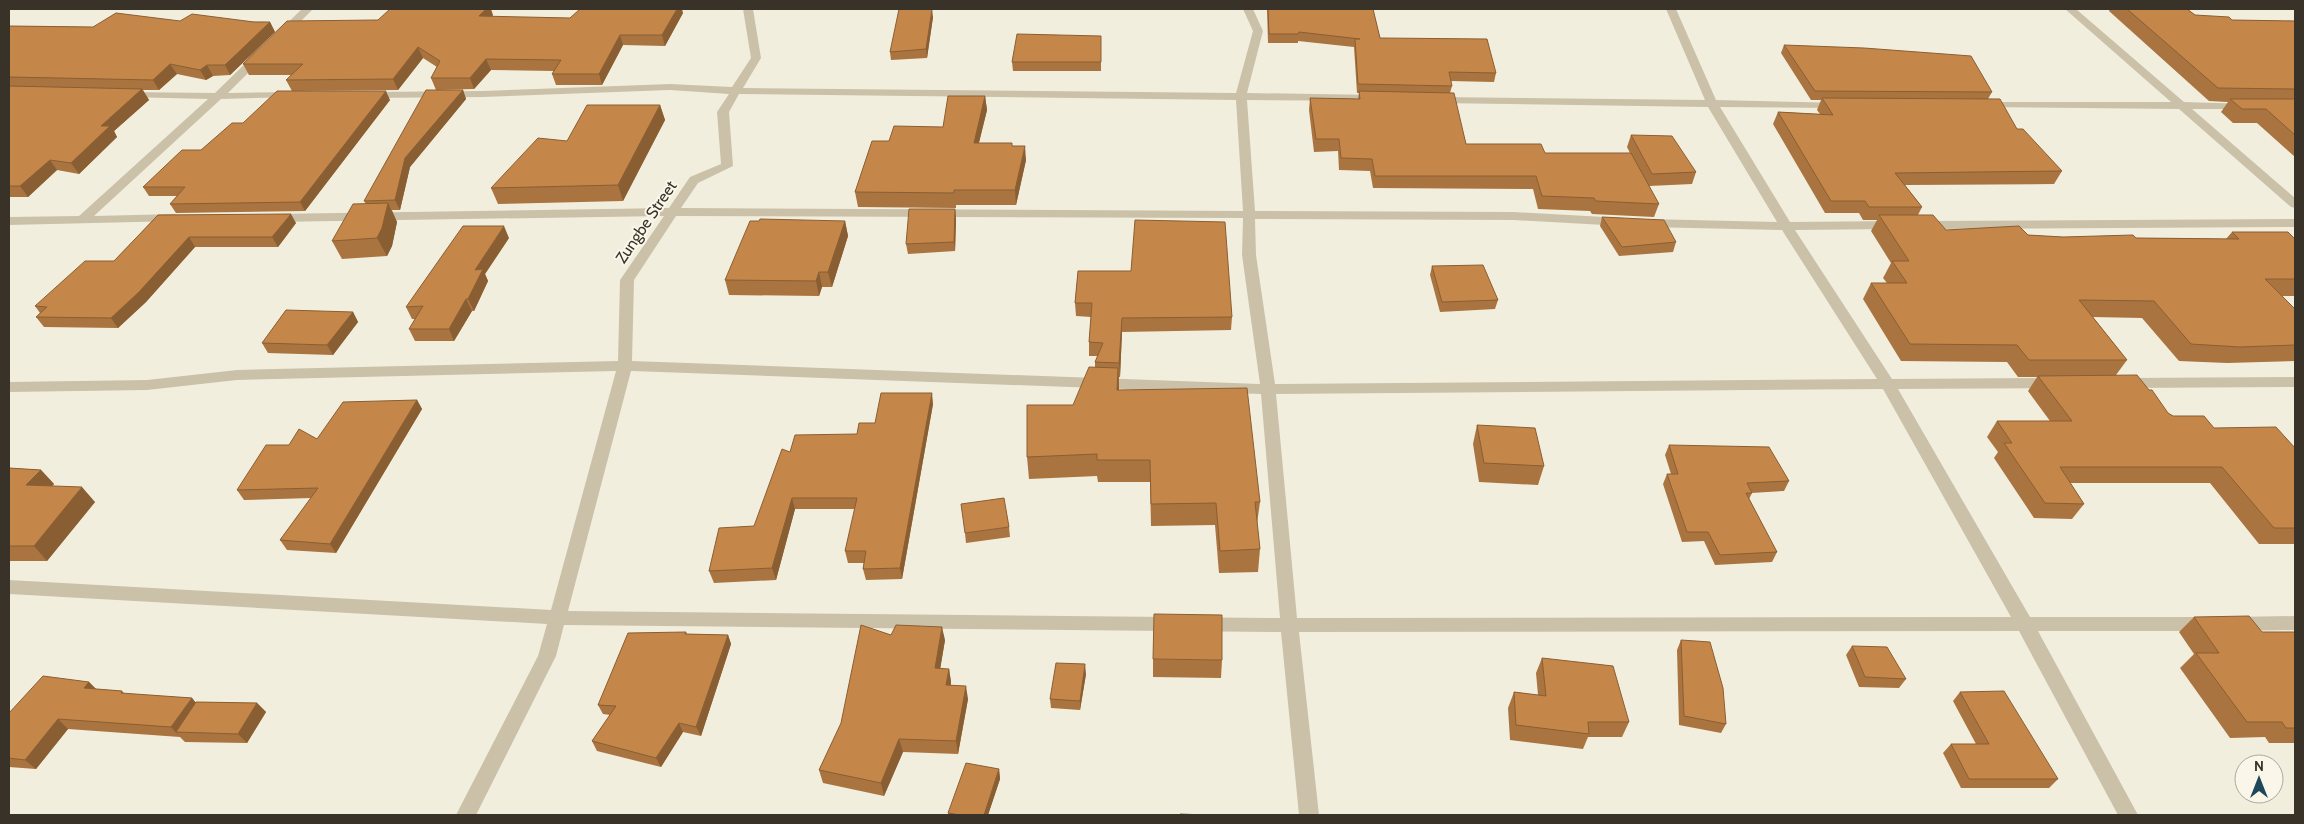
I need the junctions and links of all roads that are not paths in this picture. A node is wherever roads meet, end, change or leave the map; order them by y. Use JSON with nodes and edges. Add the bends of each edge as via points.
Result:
{"nodes":[{"id":1,"x":308,"y":9,"type":"edge"},
{"id":2,"x":748,"y":9,"type":"edge"},
{"id":3,"x":1248,"y":9,"type":"edge"},
{"id":4,"x":1671,"y":9,"type":"edge"},
{"id":5,"x":2070,"y":9,"type":"edge"},
{"id":6,"x":736,"y":91,"type":"junction"},
{"id":7,"x":118,"y":94,"type":"edge"},
{"id":8,"x":306,"y":95,"type":"edge"},
{"id":9,"x":356,"y":95,"type":"edge"},
{"id":10,"x":218,"y":96,"type":"junction"},
{"id":11,"x":1241,"y":96,"type":"junction"},
{"id":12,"x":1388,"y":99,"type":"edge"},
{"id":13,"x":1428,"y":99,"type":"edge"},
{"id":14,"x":1713,"y":105,"type":"junction"},
{"id":15,"x":1853,"y":105,"type":"edge"},
{"id":16,"x":1972,"y":105,"type":"edge"},
{"id":17,"x":2182,"y":106,"type":"junction"},
{"id":18,"x":2257,"y":106,"type":"edge"},
{"id":19,"x":2295,"y":204,"type":"edge"},
{"id":20,"x":672,"y":212,"type":"junction"},
{"id":21,"x":1249,"y":214,"type":"junction"},
{"id":22,"x":192,"y":218,"type":"edge"},
{"id":23,"x":262,"y":218,"type":"edge"},
{"id":24,"x":83,"y":219,"type":"junction"},
{"id":25,"x":9,"y":221,"type":"edge"},
{"id":26,"x":2295,"y":223,"type":"edge"},
{"id":27,"x":1786,"y":226,"type":"junction"},
{"id":28,"x":625,"y":366,"type":"junction"},
{"id":29,"x":2295,"y":382,"type":"edge"},
{"id":30,"x":1887,"y":383,"type":"junction"},
{"id":31,"x":2066,"y":383,"type":"edge"},
{"id":32,"x":2106,"y":383,"type":"edge"},
{"id":33,"x":9,"y":387,"type":"edge"},
{"id":34,"x":1268,"y":389,"type":"junction"},
{"id":35,"x":9,"y":588,"type":"edge"},
{"id":36,"x":558,"y":618,"type":"junction"},
{"id":37,"x":2295,"y":623,"type":"edge"},
{"id":38,"x":1289,"y":625,"type":"junction"},
{"id":39,"x":2026,"y":625,"type":"junction"},
{"id":40,"x":466,"y":815,"type":"edge"},
{"id":41,"x":1309,"y":815,"type":"edge"},
{"id":42,"x":2128,"y":815,"type":"edge"}],
"edges":[{"from":1,"to":10,"type":"street"},
{"from":2,"to":6,"type":"street","name":"Zungbe Street","via":[[756,58]]},
{"from":3,"to":11,"type":"street","via":[[1258,31]]},
{"from":4,"to":14,"type":"street"},
{"from":5,"to":17,"type":"street"},
{"from":6,"to":9,"type":"street","via":[[670,87]]},
{"from":6,"to":11,"type":"street"},
{"from":6,"to":20,"type":"street","name":"Zungbe Street","via":[[723,112],[727,166],[694,180]]},
{"from":7,"to":10,"type":"street"},
{"from":8,"to":10,"type":"street"},
{"from":10,"to":24,"type":"street"},
{"from":11,"to":12,"type":"street"},
{"from":11,"to":21,"type":"street"},
{"from":13,"to":14,"type":"street"},
{"from":14,"to":15,"type":"street"},
{"from":14,"to":27,"type":"street"},
{"from":16,"to":17,"type":"street"},
{"from":17,"to":18,"type":"street"},
{"from":17,"to":19,"type":"street"},
{"from":20,"to":21,"type":"street"},
{"from":20,"to":23,"type":"street"},
{"from":20,"to":28,"type":"street","name":"Zungbe Street","via":[[627,280]]},
{"from":21,"to":27,"type":"street","via":[[1514,216],[1657,224]]},
{"from":21,"to":34,"type":"street","via":[[1249,255]]},
{"from":22,"to":24,"type":"street"},
{"from":24,"to":25,"type":"street"},
{"from":26,"to":27,"type":"street"},
{"from":27,"to":30,"type":"street"},
{"from":28,"to":33,"type":"street","via":[[237,375],[147,385]]},
{"from":28,"to":34,"type":"street"},
{"from":28,"to":36,"type":"street","name":"Zungbe Street"},
{"from":29,"to":32,"type":"street"},
{"from":30,"to":31,"type":"street"},
{"from":30,"to":34,"type":"street"},
{"from":30,"to":39,"type":"street"},
{"from":34,"to":38,"type":"street"},
{"from":35,"to":36,"type":"street"},
{"from":36,"to":38,"type":"street"},
{"from":36,"to":40,"type":"street","name":"Zungbe Street","via":[[547,656]]},
{"from":37,"to":39,"type":"street"},
{"from":38,"to":39,"type":"street"},
{"from":38,"to":41,"type":"street"},
{"from":39,"to":42,"type":"street"}]}
